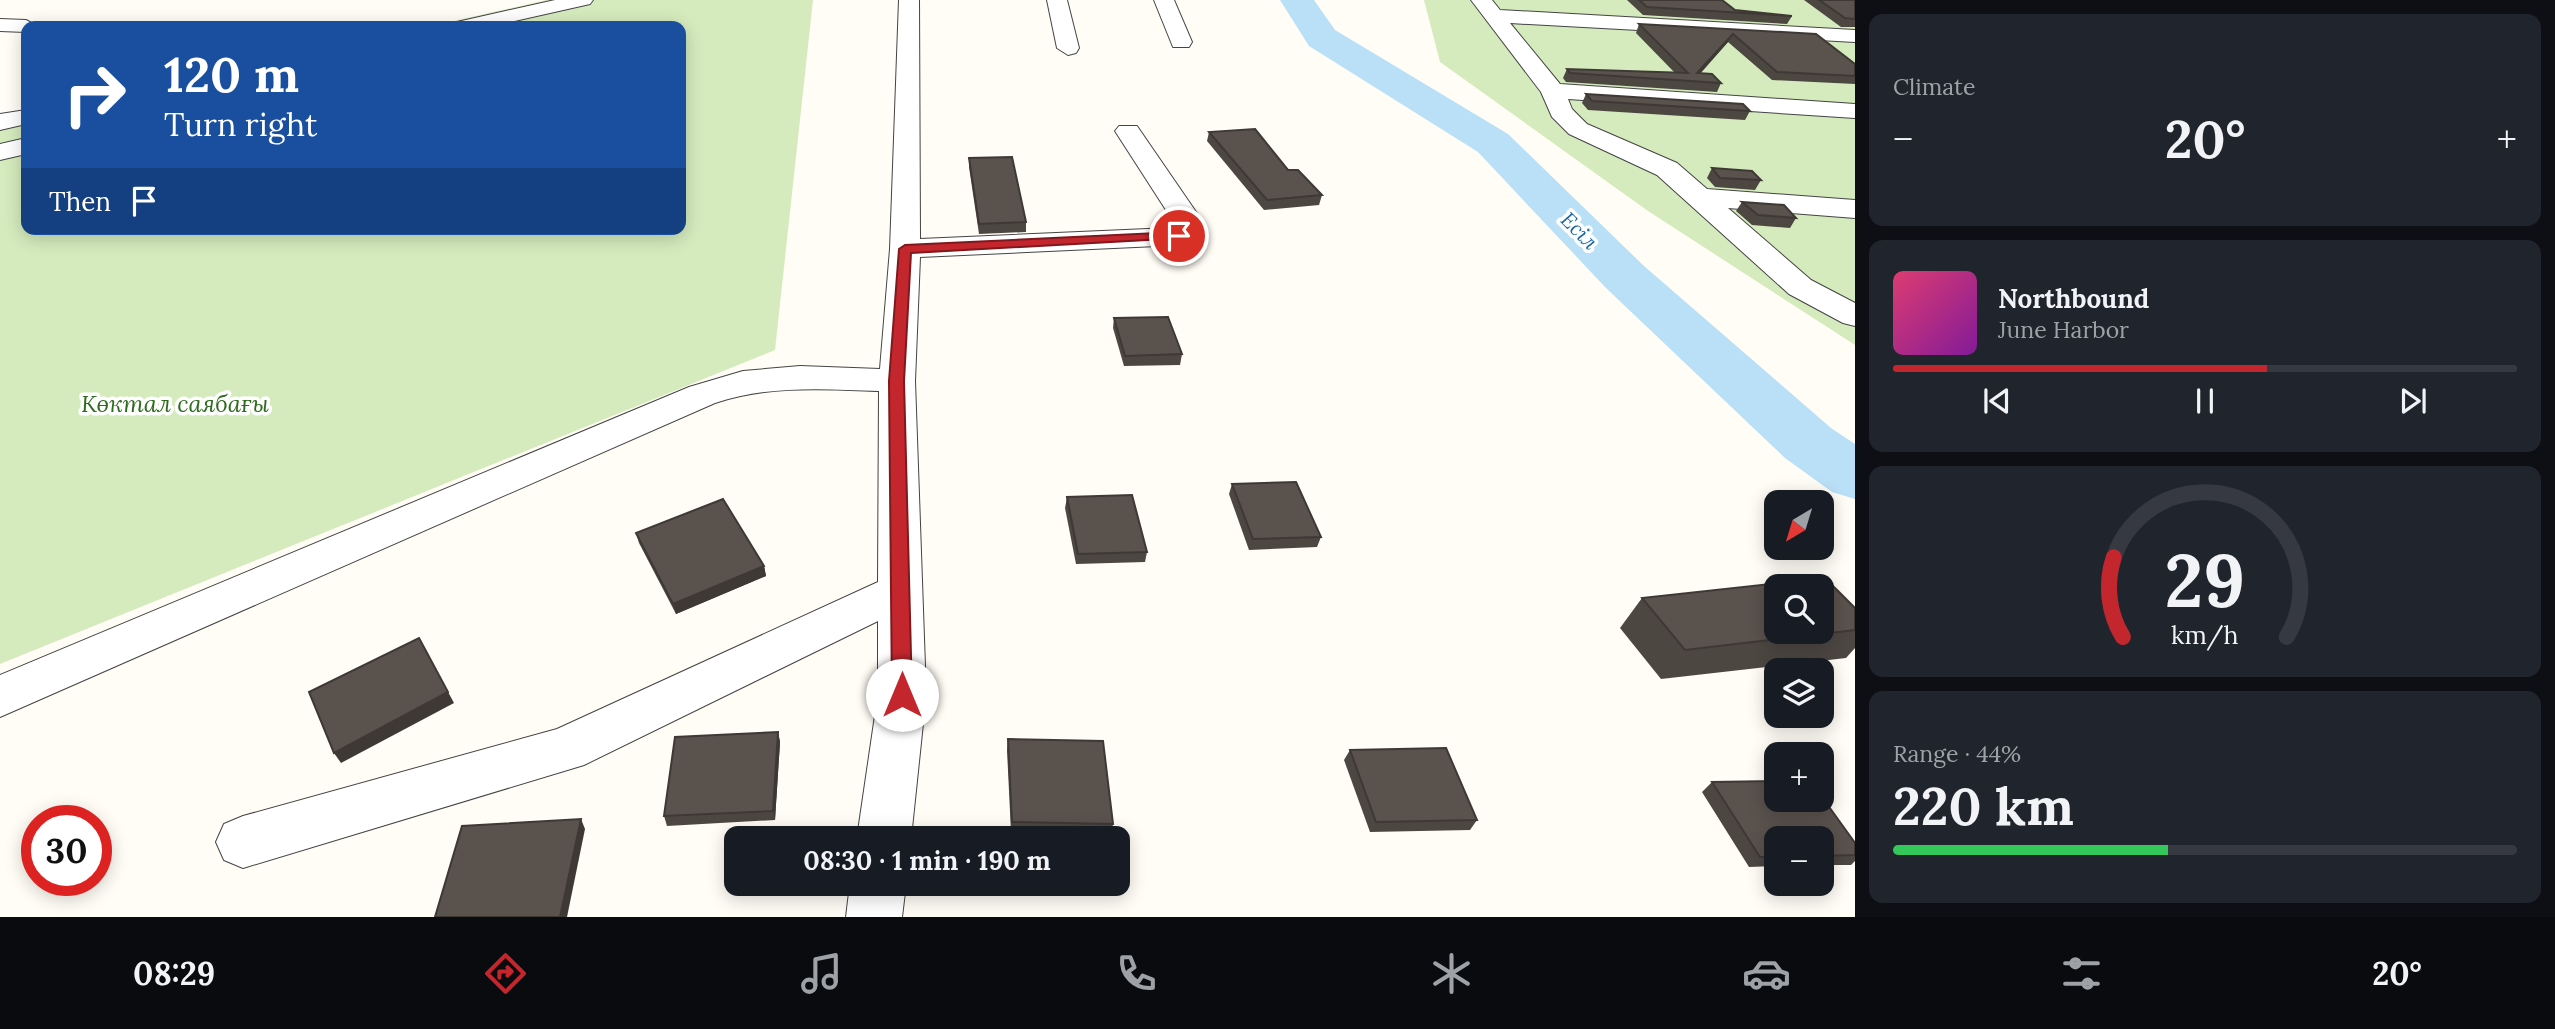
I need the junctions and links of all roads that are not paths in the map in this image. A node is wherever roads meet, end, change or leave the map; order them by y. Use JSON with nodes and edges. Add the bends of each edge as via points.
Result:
{"nodes":[{"id":1,"x":583,"y":0,"type":"edge"},
{"id":2,"x":909,"y":0,"type":"edge"},
{"id":3,"x":1056,"y":0,"type":"edge"},
{"id":4,"x":1164,"y":0,"type":"edge"},
{"id":5,"x":1488,"y":8,"type":"edge"},
{"id":6,"x":487,"y":21,"type":"edge"},
{"id":7,"x":0,"y":24,"type":"edge"},
{"id":8,"x":21,"y":26,"type":"edge"},
{"id":9,"x":1855,"y":36,"type":"edge"},
{"id":10,"x":1181,"y":42,"type":"dead end"},
{"id":11,"x":1068,"y":48,"type":"dead end"},
{"id":12,"x":1553,"y":91,"type":"junction"},
{"id":13,"x":1855,"y":111,"type":"edge"},
{"id":14,"x":21,"y":118,"type":"edge"},
{"id":15,"x":0,"y":122,"type":"edge"},
{"id":16,"x":1128,"y":131,"type":"dead end"},
{"id":17,"x":21,"y":147,"type":"edge"},
{"id":18,"x":0,"y":152,"type":"edge"},
{"id":19,"x":1696,"y":197,"type":"junction"},
{"id":20,"x":1855,"y":209,"type":"edge"},
{"id":21,"x":905,"y":249,"type":"junction"},
{"id":22,"x":1855,"y":316,"type":"edge"},
{"id":23,"x":897,"y":381,"type":"junction"},
{"id":24,"x":902,"y":590,"type":"junction"},
{"id":25,"x":0,"y":697,"type":"edge"},
{"id":26,"x":886,"y":826,"type":"edge"},
{"id":27,"x":243,"y":842,"type":"dead end"},
{"id":28,"x":877,"y":896,"type":"edge"},
{"id":29,"x":874,"y":917,"type":"edge"}],
"edges":[{"from":1,"to":6,"type":"street"},
{"from":2,"to":21,"type":"street"},
{"from":3,"to":11,"type":"street"},
{"from":4,"to":10,"type":"street"},
{"from":5,"to":9,"type":"street"},
{"from":5,"to":12,"type":"street"},
{"from":7,"to":8,"type":"street"},
{"from":12,"to":13,"type":"street"},
{"from":12,"to":19,"type":"street","via":[[1561,112],[1578,130],[1667,169]]},
{"from":14,"to":15,"type":"street"},
{"from":16,"to":21,"type":"street","via":[[1190,225],[1179,236]]},
{"from":17,"to":18,"type":"street"},
{"from":19,"to":20,"type":"street"},
{"from":19,"to":22,"type":"street","via":[[1800,287]]},
{"from":21,"to":23,"type":"street"},
{"from":23,"to":24,"type":"street"},
{"from":23,"to":25,"type":"street","via":[[800,377],[743,382],[702,395]]},
{"from":24,"to":26,"type":"street","via":[[902,695]]},
{"from":24,"to":27,"type":"street","via":[[566,749]]},
{"from":28,"to":29,"type":"street"}]}
